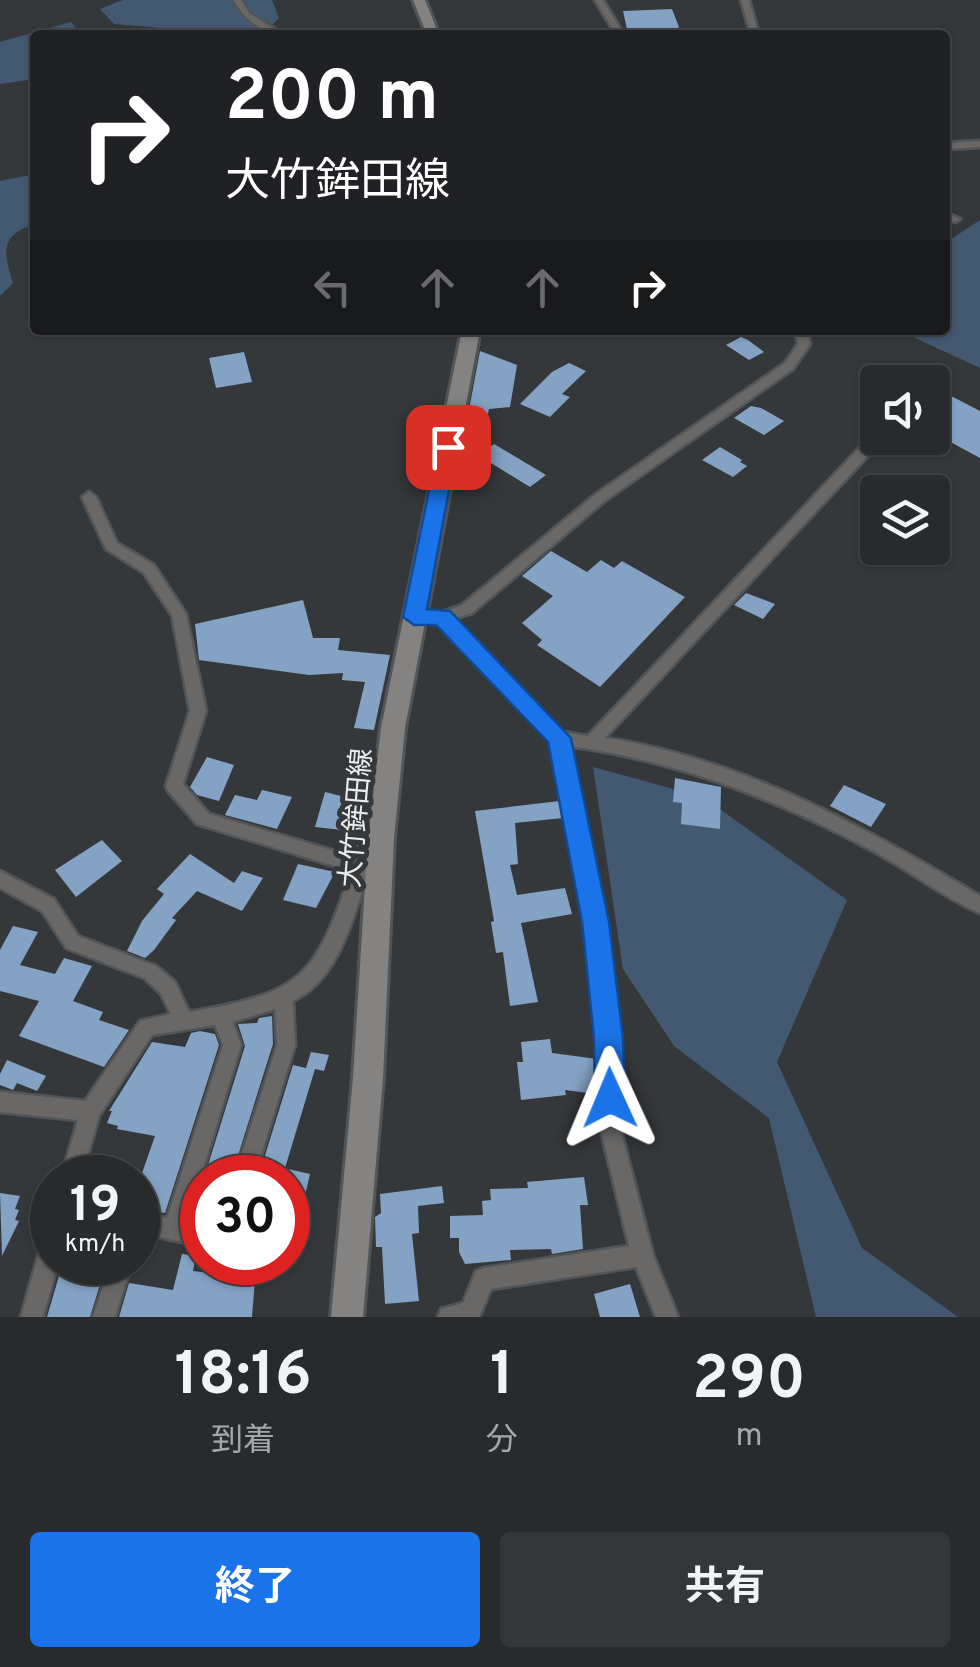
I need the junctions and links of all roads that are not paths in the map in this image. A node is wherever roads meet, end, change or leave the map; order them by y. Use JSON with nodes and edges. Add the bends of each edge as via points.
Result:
{"nodes":[{"id":1,"x":238,"y":0,"type":"edge"},
{"id":2,"x":419,"y":0,"type":"edge"},
{"id":3,"x":599,"y":0,"type":"edge"},
{"id":4,"x":745,"y":0,"type":"edge"},
{"id":5,"x":271,"y":30,"type":"edge"},
{"id":6,"x":431,"y":30,"type":"edge"},
{"id":7,"x":617,"y":30,"type":"edge"},
{"id":8,"x":754,"y":30,"type":"edge"},
{"id":9,"x":980,"y":144,"type":"edge"},
{"id":10,"x":950,"y":146,"type":"edge"},
{"id":11,"x":470,"y":335,"type":"edge"},
{"id":12,"x":803,"y":335,"type":"edge"},
{"id":13,"x":861,"y":455,"type":"edge"},
{"id":14,"x":89,"y":497,"type":"dead end"},
{"id":15,"x":414,"y":617,"type":"junction"},
{"id":16,"x":442,"y":617,"type":"junction"},
{"id":17,"x":559,"y":738,"type":"junction"},
{"id":18,"x":592,"y":741,"type":"junction"},
{"id":19,"x":370,"y":870,"type":"junction"},
{"id":20,"x":0,"y":879,"type":"edge"},
{"id":21,"x":980,"y":905,"type":"edge"},
{"id":22,"x":284,"y":996,"type":"junction"},
{"id":23,"x":221,"y":1015,"type":"junction"},
{"id":24,"x":184,"y":1021,"type":"junction"},
{"id":25,"x":0,"y":1102,"type":"edge"},
{"id":26,"x":90,"y":1111,"type":"junction"},
{"id":27,"x":78,"y":1155,"type":"edge"},
{"id":28,"x":251,"y":1155,"type":"edge"},
{"id":29,"x":160,"y":1227,"type":"edge"},
{"id":30,"x":174,"y":1230,"type":"junction"},
{"id":31,"x":180,"y":1231,"type":"edge"},
{"id":32,"x":642,"y":1255,"type":"junction"},
{"id":33,"x":41,"y":1285,"type":"edge"},
{"id":34,"x":114,"y":1285,"type":"edge"},
{"id":35,"x":32,"y":1317,"type":"edge"},
{"id":36,"x":104,"y":1317,"type":"edge"},
{"id":37,"x":347,"y":1317,"type":"edge"},
{"id":38,"x":448,"y":1317,"type":"edge"},
{"id":39,"x":667,"y":1317,"type":"edge"}],
"edges":[{"from":1,"to":5,"type":"street","via":[[247,16]]},
{"from":2,"to":6,"type":"main road"},
{"from":3,"to":7,"type":"street"},
{"from":4,"to":8,"type":"street"},
{"from":9,"to":10,"type":"street"},
{"from":11,"to":15,"type":"main road","name":"大竹鉾田線"},
{"from":12,"to":16,"type":"street","via":[[804,344],[788,366],[600,496],[466,609]]},
{"from":13,"to":18,"type":"street"},
{"from":14,"to":19,"type":"street","via":[[110,546],[149,569],[178,614],[198,711],[174,786],[203,818]]},
{"from":15,"to":16,"type":"street"},
{"from":15,"to":19,"type":"main road","name":"大竹鉾田線"},
{"from":16,"to":17,"type":"street"},
{"from":17,"to":18,"type":"street"},
{"from":17,"to":32,"type":"street","via":[[596,922],[612,1135]]},
{"from":18,"to":21,"type":"street","via":[[681,762],[827,816]]},
{"from":19,"to":22,"type":"street","via":[[313,976]]},
{"from":19,"to":37,"type":"main road","name":"大竹鉾田線","via":[[368,1078]]},
{"from":20,"to":24,"type":"street","via":[[48,906],[72,942],[150,972],[168,988]]},
{"from":22,"to":23,"type":"street"},
{"from":22,"to":28,"type":"street","via":[[286,1045]]},
{"from":23,"to":24,"type":"street"},
{"from":23,"to":30,"type":"street","via":[[232,1045]]},
{"from":24,"to":26,"type":"street","via":[[146,1027]]},
{"from":25,"to":26,"type":"street"},
{"from":26,"to":27,"type":"street"},
{"from":29,"to":30,"type":"street"},
{"from":30,"to":31,"type":"street"},
{"from":32,"to":38,"type":"street","via":[[484,1278],[470,1314]]},
{"from":32,"to":39,"type":"street"},
{"from":33,"to":35,"type":"street"},
{"from":34,"to":36,"type":"street"}]}
